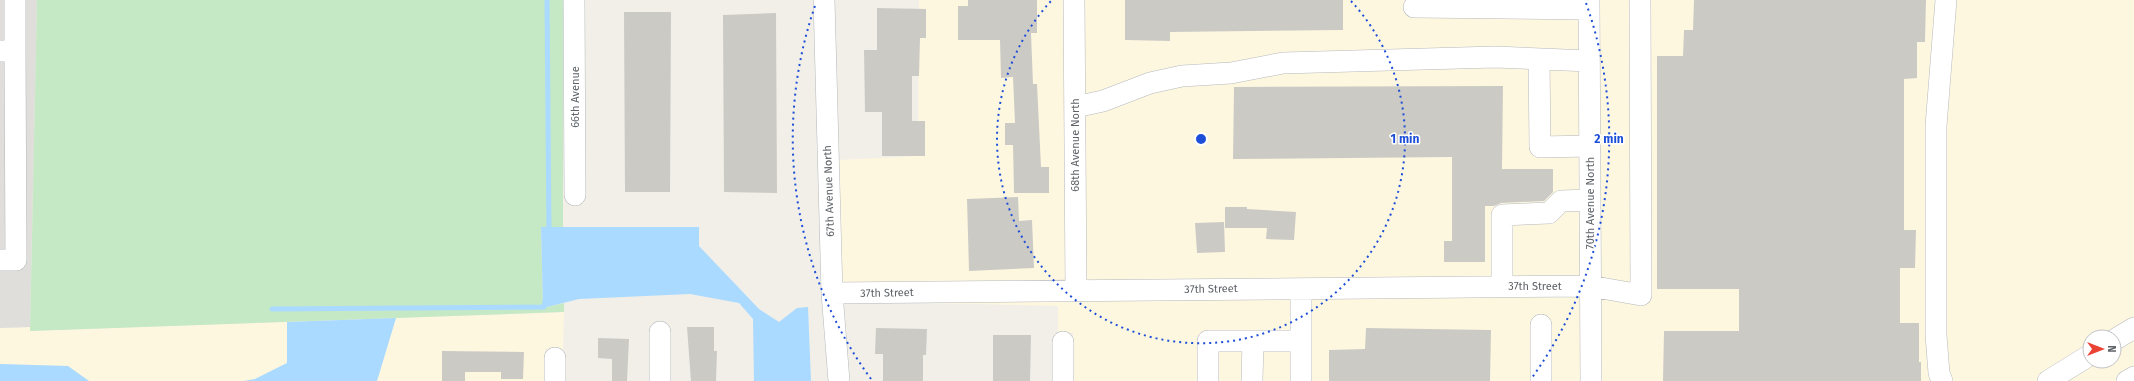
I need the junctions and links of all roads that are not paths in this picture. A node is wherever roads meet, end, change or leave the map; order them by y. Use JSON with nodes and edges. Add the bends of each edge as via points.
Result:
{"nodes":[{"id":1,"x":15,"y":0,"type":"edge"},
{"id":2,"x":574,"y":0,"type":"edge"},
{"id":3,"x":824,"y":0,"type":"edge"},
{"id":4,"x":1074,"y":0,"type":"edge"},
{"id":5,"x":1640,"y":0,"type":"edge"},
{"id":6,"x":1946,"y":0,"type":"edge"},
{"id":7,"x":1540,"y":4,"type":"edge"},
{"id":8,"x":1589,"y":5,"type":"edge"},
{"id":9,"x":1414,"y":7,"type":"dead end"},
{"id":10,"x":7,"y":51,"type":"edge"},
{"id":11,"x":1538,"y":60,"type":"junction"},
{"id":12,"x":1589,"y":61,"type":"junction"},
{"id":13,"x":1075,"y":107,"type":"junction"},
{"id":14,"x":1590,"y":146,"type":"junction"},
{"id":15,"x":575,"y":195,"type":"dead end"},
{"id":16,"x":1590,"y":200,"type":"junction"},
{"id":17,"x":0,"y":260,"type":"edge"},
{"id":18,"x":1502,"y":286,"type":"junction"},
{"id":19,"x":1590,"y":286,"type":"junction"},
{"id":20,"x":1301,"y":288,"type":"junction"},
{"id":21,"x":1076,"y":291,"type":"junction"},
{"id":22,"x":832,"y":293,"type":"junction"},
{"id":23,"x":1541,"y":325,"type":"dead end"},
{"id":24,"x":2134,"y":328,"type":"edge"},
{"id":25,"x":660,"y":332,"type":"dead end"},
{"id":26,"x":2122,"y":335,"type":"edge"},
{"id":27,"x":1253,"y":341,"type":"junction"},
{"id":28,"x":1301,"y":341,"type":"junction"},
{"id":29,"x":1063,"y":342,"type":"dead end"},
{"id":30,"x":555,"y":358,"type":"dead end"},
{"id":31,"x":2082,"y":361,"type":"edge"},
{"id":32,"x":2134,"y":377,"type":"edge"},
{"id":33,"x":2058,"y":379,"type":"edge"},
{"id":34,"x":555,"y":381,"type":"edge"},
{"id":35,"x":660,"y":381,"type":"edge"},
{"id":36,"x":839,"y":381,"type":"edge"},
{"id":37,"x":1063,"y":381,"type":"edge"},
{"id":38,"x":1208,"y":381,"type":"edge"},
{"id":39,"x":1252,"y":381,"type":"edge"},
{"id":40,"x":1301,"y":381,"type":"edge"},
{"id":41,"x":1542,"y":381,"type":"edge"},
{"id":42,"x":1591,"y":381,"type":"edge"},
{"id":43,"x":1942,"y":381,"type":"edge"},
{"id":44,"x":2127,"y":381,"type":"edge"}],
"edges":[{"from":1,"to":10,"type":"street"},
{"from":2,"to":15,"type":"street","name":"66th Avenue"},
{"from":3,"to":22,"type":"street","name":"67th Avenue North"},
{"from":4,"to":13,"type":"street","name":"68th Avenue North"},
{"from":5,"to":19,"type":"street","name":"37th Street","via":[[1642,295]]},
{"from":6,"to":43,"type":"street","via":[[1936,126],[1936,335]]},
{"from":7,"to":8,"type":"street"},
{"from":7,"to":9,"type":"street"},
{"from":8,"to":12,"type":"street","name":"70th Avenue North"},
{"from":10,"to":17,"type":"street","via":[[16,260]]},
{"from":11,"to":12,"type":"street"},
{"from":11,"to":13,"type":"street","via":[[1495,57],[1283,63],[1230,73],[1182,76],[1163,80],[1103,101]]},
{"from":11,"to":14,"type":"street","via":[[1540,147]]},
{"from":12,"to":14,"type":"street","name":"70th Avenue North"},
{"from":13,"to":21,"type":"street","name":"68th Avenue North"},
{"from":14,"to":16,"type":"street","name":"70th Avenue North"},
{"from":16,"to":18,"type":"street","via":[[1561,201],[1549,213],[1502,215]]},
{"from":16,"to":19,"type":"street","name":"70th Avenue North"},
{"from":18,"to":19,"type":"street","name":"37th Street"},
{"from":18,"to":20,"type":"street","name":"37th Street"},
{"from":19,"to":42,"type":"street","name":"70th Avenue North"},
{"from":20,"to":21,"type":"street","name":"37th Street"},
{"from":20,"to":28,"type":"street"},
{"from":21,"to":22,"type":"street","name":"37th Street"},
{"from":22,"to":36,"type":"street","name":"67th Avenue North"},
{"from":23,"to":41,"type":"street"},
{"from":24,"to":26,"type":"street"},
{"from":25,"to":35,"type":"street"},
{"from":27,"to":28,"type":"street"},
{"from":27,"to":38,"type":"street","via":[[1208,341]]},
{"from":27,"to":39,"type":"street"},
{"from":28,"to":40,"type":"street"},
{"from":29,"to":37,"type":"street"},
{"from":30,"to":34,"type":"street"},
{"from":31,"to":33,"type":"street"},
{"from":32,"to":44,"type":"street"}]}
